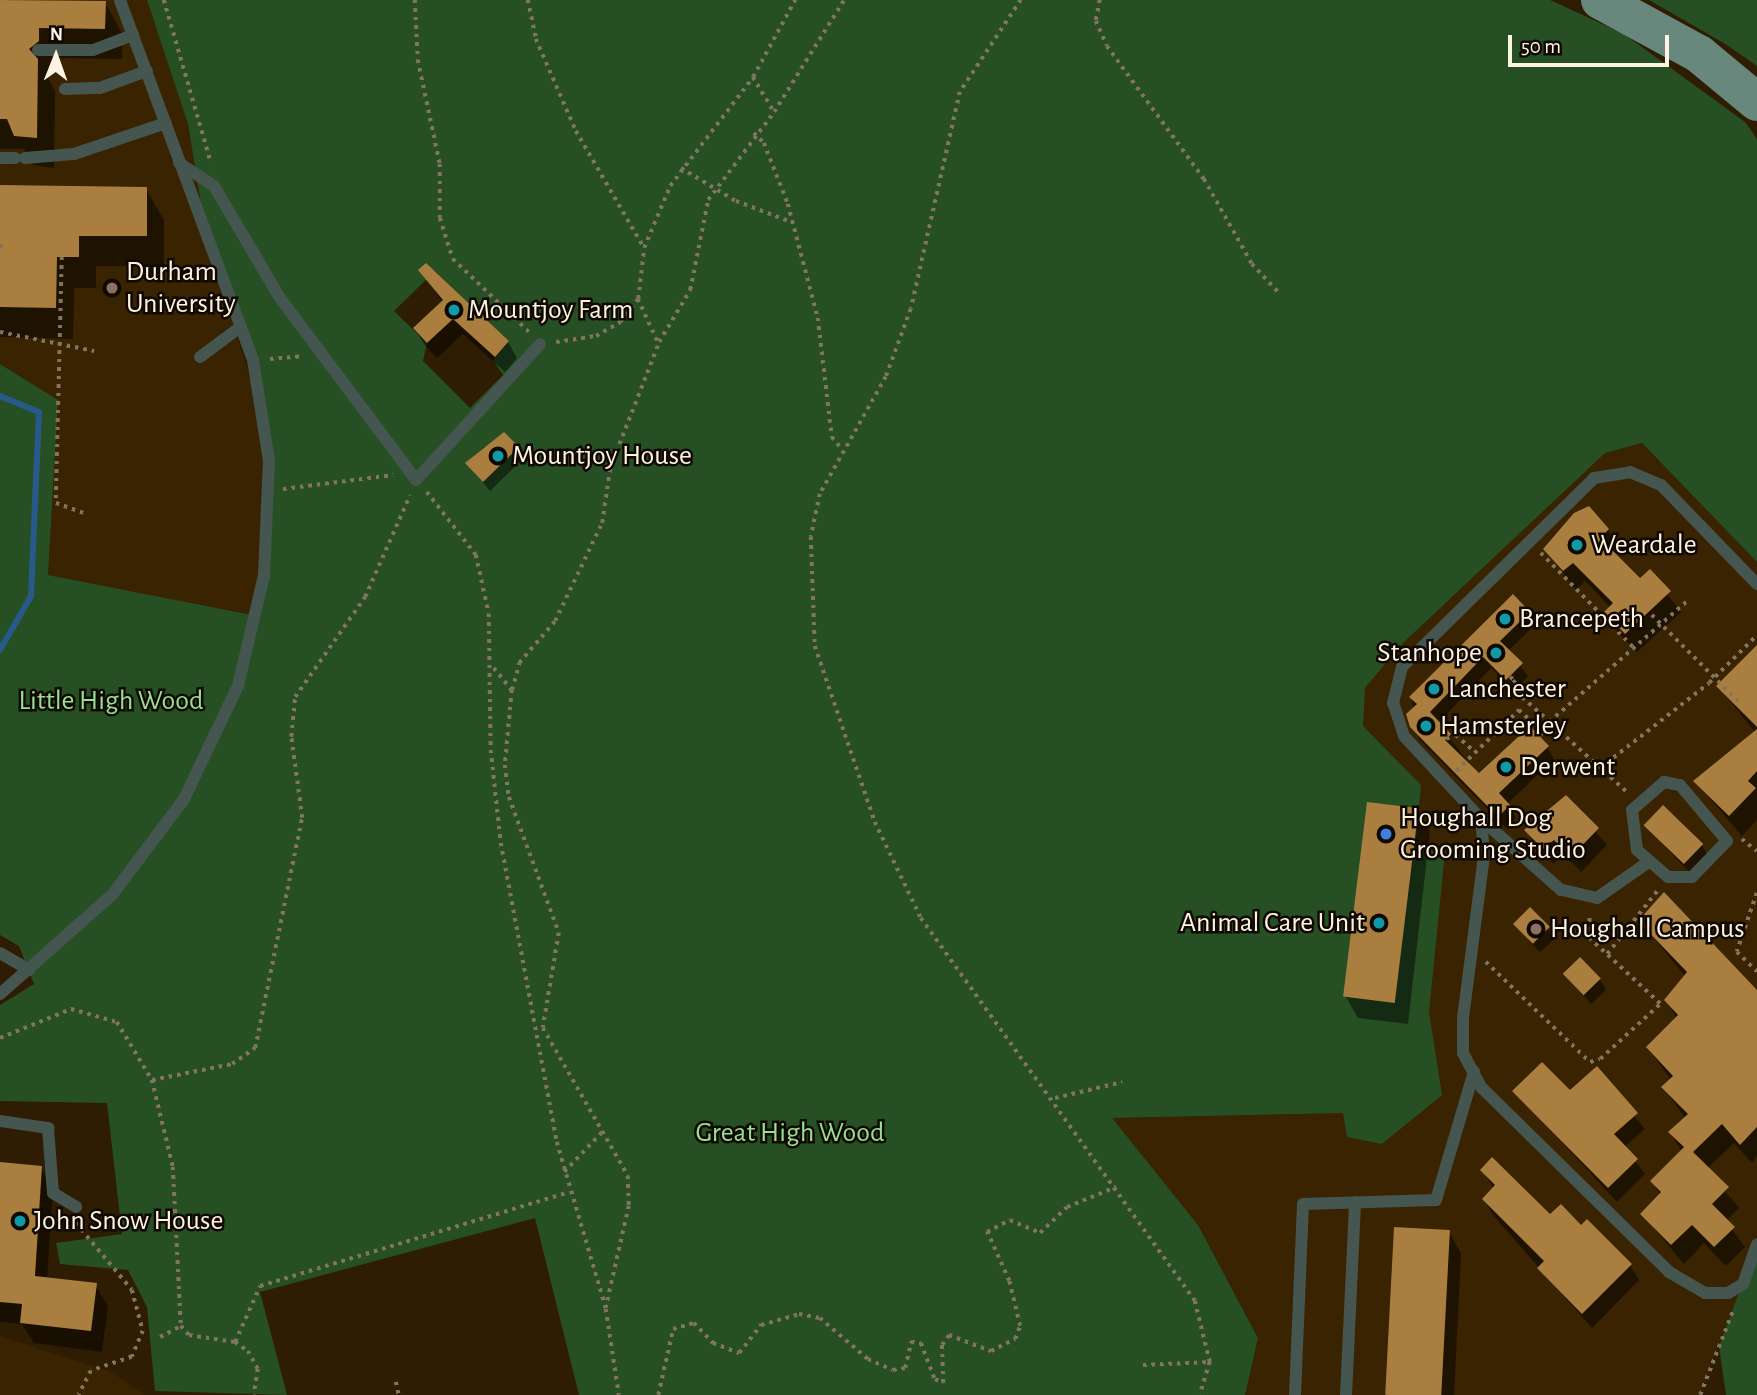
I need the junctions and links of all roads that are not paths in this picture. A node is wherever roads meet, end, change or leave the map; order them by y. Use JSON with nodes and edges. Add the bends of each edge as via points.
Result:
{"nodes":[{"id":1,"x":120,"y":0,"type":"edge"},
{"id":2,"x":1600,"y":0,"type":"edge"},
{"id":3,"x":133,"y":35,"type":"junction"},
{"id":4,"x":38,"y":50,"type":"dead end"},
{"id":5,"x":147,"y":71,"type":"junction"},
{"id":6,"x":65,"y":89,"type":"dead end"},
{"id":7,"x":1757,"y":102,"type":"edge"},
{"id":8,"x":166,"y":123,"type":"junction"},
{"id":9,"x":0,"y":158,"type":"edge"},
{"id":10,"x":179,"y":163,"type":"junction"},
{"id":11,"x":239,"y":328,"type":"junction"},
{"id":12,"x":540,"y":344,"type":"road end"},
{"id":13,"x":200,"y":357,"type":"dead end"},
{"id":14,"x":1757,"y":584,"type":"edge"},
{"id":15,"x":1481,"y":820,"type":"junction"},
{"id":16,"x":1647,"y":863,"type":"junction"},
{"id":17,"x":0,"y":953,"type":"edge"},
{"id":18,"x":29,"y":970,"type":"junction"},
{"id":19,"x":0,"y":994,"type":"edge"},
{"id":20,"x":1474,"y":1072,"type":"junction"},
{"id":21,"x":0,"y":1121,"type":"edge"},
{"id":22,"x":1355,"y":1202,"type":"junction"},
{"id":23,"x":76,"y":1207,"type":"road end"},
{"id":24,"x":1757,"y":1244,"type":"edge"},
{"id":25,"x":1295,"y":1395,"type":"edge"},
{"id":26,"x":1346,"y":1395,"type":"edge"}],
"edges":[{"from":1,"to":3,"type":"lane"},
{"from":2,"to":7,"type":"main road","via":[[1699,54]]},
{"from":3,"to":4,"type":"lane","via":[[93,50]]},
{"from":3,"to":5,"type":"lane"},
{"from":5,"to":6,"type":"lane","via":[[100,88]]},
{"from":5,"to":8,"type":"lane"},
{"from":8,"to":9,"type":"lane","via":[[74,154]]},
{"from":8,"to":10,"type":"lane"},
{"from":10,"to":11,"type":"lane"},
{"from":10,"to":12,"type":"lane","via":[[214,186],[252,257],[412,475]]},
{"from":11,"to":13,"type":"lane"},
{"from":11,"to":18,"type":"lane","via":[[253,360],[267,431],[270,489],[257,616],[238,686],[200,772],[112,895]]},
{"from":14,"to":15,"type":"lane","via":[[1661,485],[1630,472],[1594,478],[1402,667],[1393,703],[1404,736]]},
{"from":15,"to":16,"type":"lane","via":[[1561,890],[1589,898]]},
{"from":15,"to":20,"type":"lane","via":[[1484,856],[1463,1029],[1463,1054]]},
{"from":16,"to":16,"type":"lane","via":[[1631,824],[1639,803],[1664,782],[1680,785],[1727,841],[1692,877],[1668,877]]},
{"from":17,"to":18,"type":"lane"},
{"from":18,"to":19,"type":"lane"},
{"from":20,"to":22,"type":"lane","via":[[1436,1200]]},
{"from":20,"to":24,"type":"lane","via":[[1669,1272],[1704,1293],[1728,1293],[1744,1284]]},
{"from":21,"to":23,"type":"lane","via":[[48,1128],[53,1192]]},
{"from":22,"to":25,"type":"lane","via":[[1303,1203]]},
{"from":22,"to":26,"type":"lane"}]}
